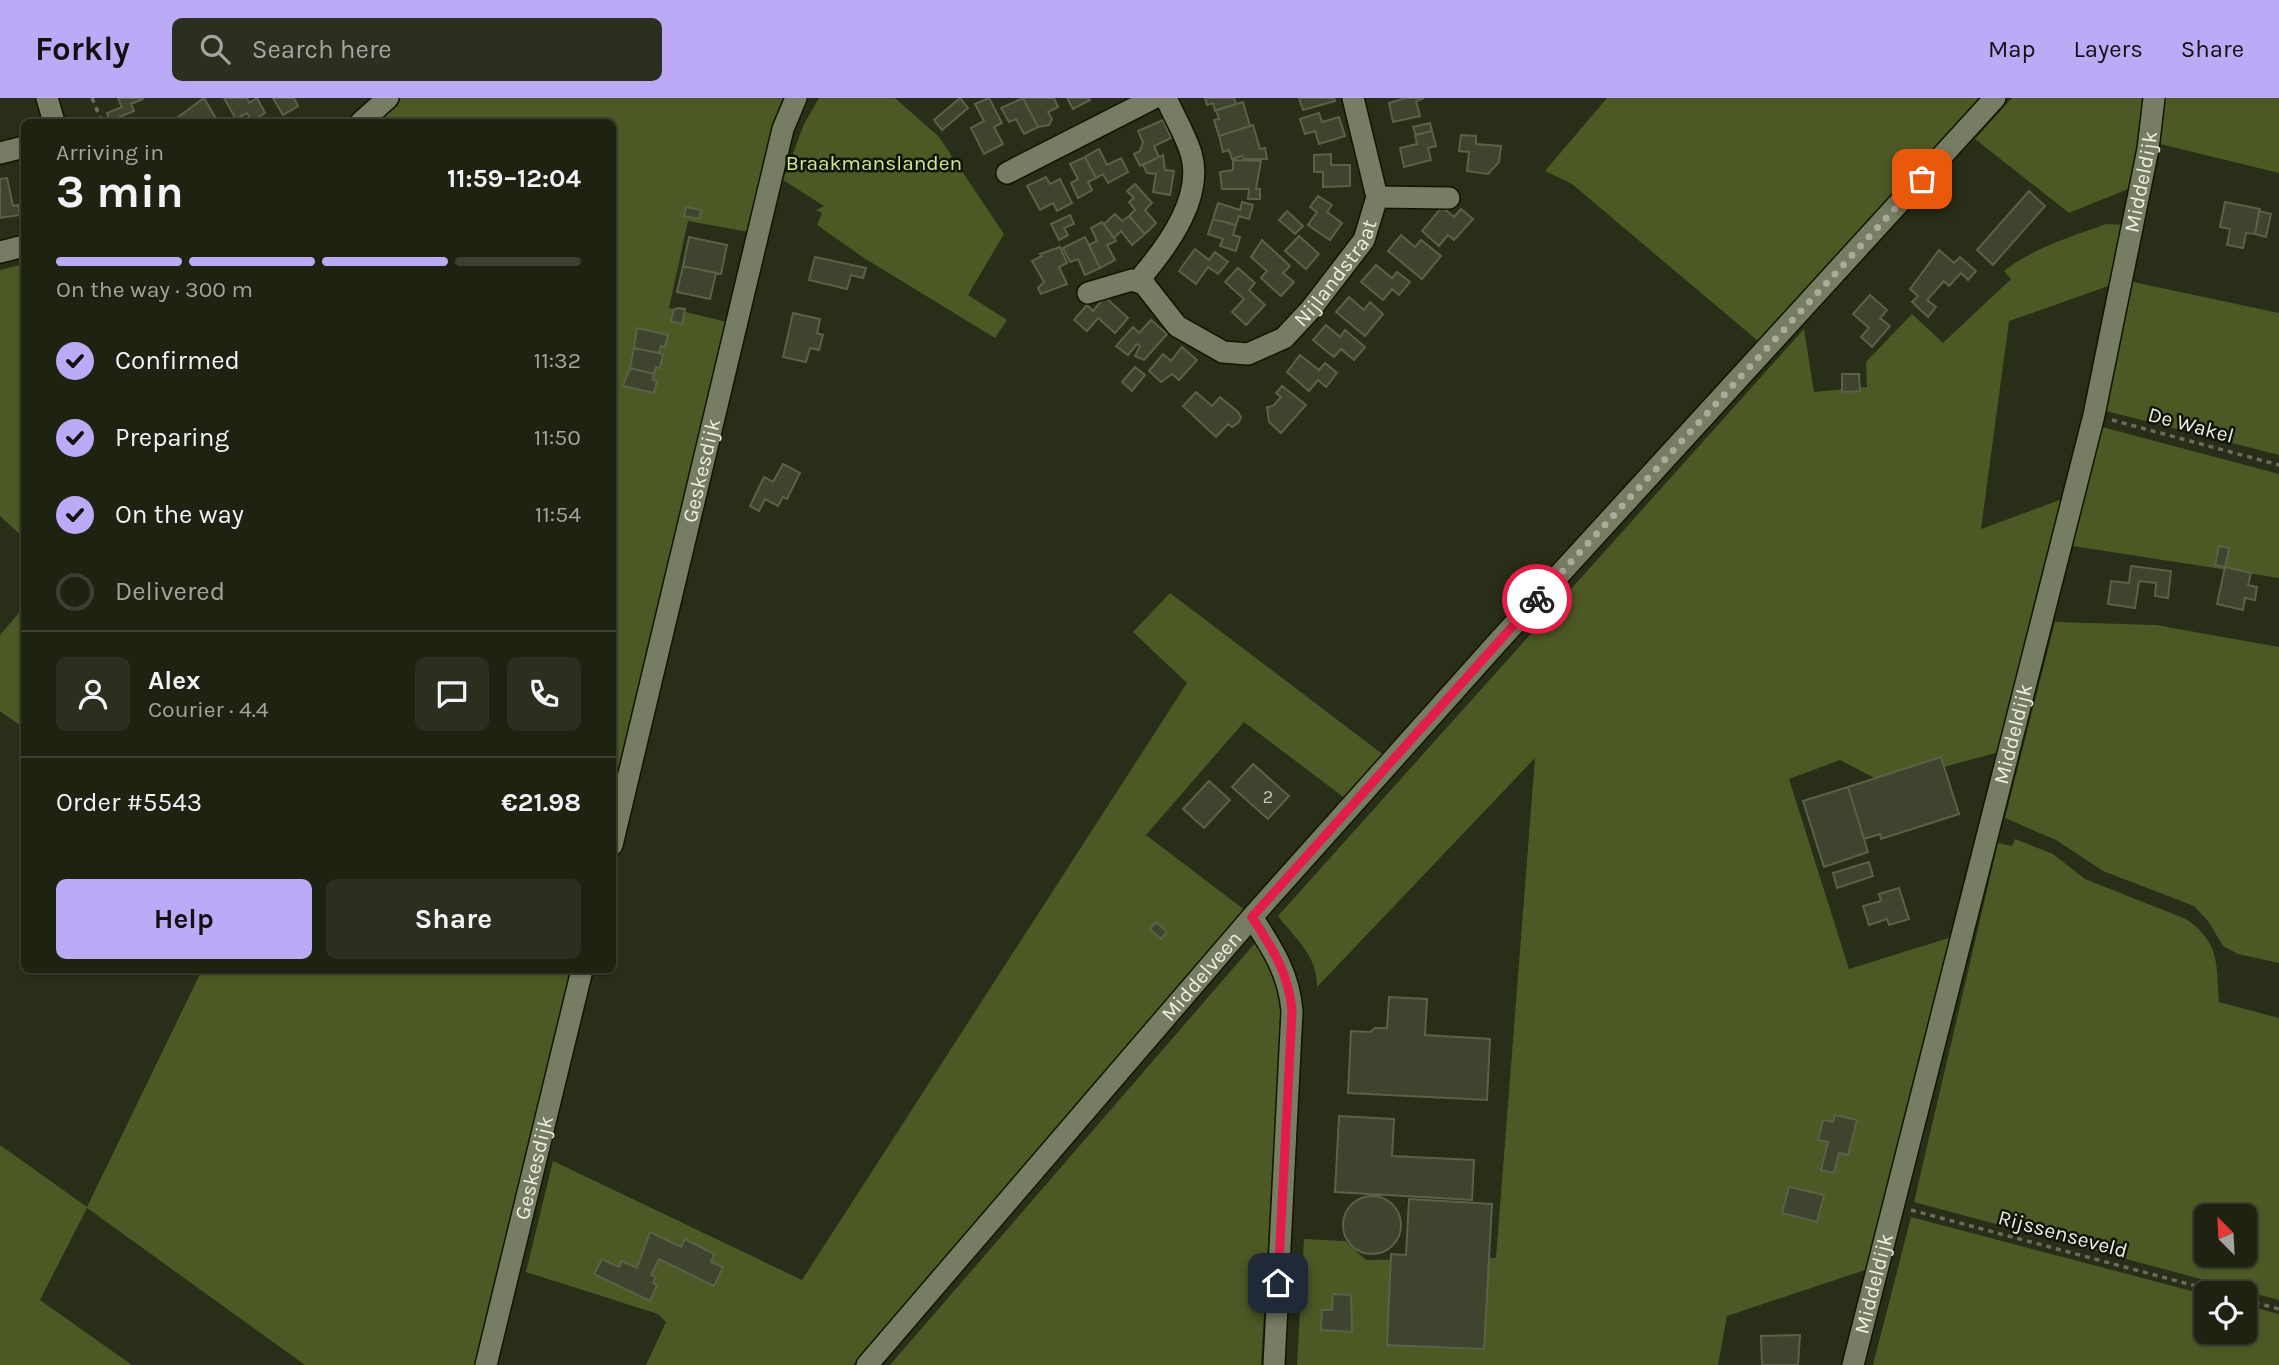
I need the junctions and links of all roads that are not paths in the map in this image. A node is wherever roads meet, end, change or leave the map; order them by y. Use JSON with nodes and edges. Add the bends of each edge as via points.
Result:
{"nodes":[{"id":1,"x":47,"y":98,"type":"edge"},
{"id":2,"x":388,"y":98,"type":"edge"},
{"id":3,"x":796,"y":98,"type":"edge"},
{"id":4,"x":1154,"y":98,"type":"edge"},
{"id":5,"x":1166,"y":98,"type":"edge"},
{"id":6,"x":1353,"y":98,"type":"edge"},
{"id":7,"x":1996,"y":98,"type":"edge"},
{"id":8,"x":2154,"y":98,"type":"edge"},
{"id":9,"x":53,"y":119,"type":"edge"},
{"id":10,"x":364,"y":119,"type":"edge"},
{"id":11,"x":21,"y":148,"type":"edge"},
{"id":12,"x":0,"y":153,"type":"edge"},
{"id":13,"x":1007,"y":173,"type":"dead end"},
{"id":14,"x":1377,"y":197,"type":"junction"},
{"id":15,"x":1449,"y":198,"type":"dead end"},
{"id":16,"x":21,"y":247,"type":"edge"},
{"id":17,"x":0,"y":252,"type":"edge"},
{"id":18,"x":1144,"y":285,"type":"junction"},
{"id":19,"x":1088,"y":293,"type":"dead end"},
{"id":20,"x":616,"y":828,"type":"edge"},
{"id":21,"x":1252,"y":917,"type":"junction"},
{"id":22,"x":581,"y":973,"type":"edge"},
{"id":23,"x":486,"y":1365,"type":"edge"},
{"id":24,"x":867,"y":1365,"type":"edge"},
{"id":25,"x":1274,"y":1365,"type":"edge"},
{"id":26,"x":1853,"y":1365,"type":"edge"}],
"edges":[{"from":1,"to":9,"type":"street"},
{"from":2,"to":10,"type":"street"},
{"from":3,"to":20,"type":"street","name":"Geskesdijk","via":[[783,129]]},
{"from":4,"to":13,"type":"street"},
{"from":5,"to":18,"type":"street","via":[[1191,154],[1193,176],[1179,223],[1170,243],[1143,275]]},
{"from":6,"to":14,"type":"street","name":"Nijlandstraat"},
{"from":7,"to":21,"type":"street","name":"Middelveen"},
{"from":8,"to":26,"type":"street","name":"Middeldijk","via":[[2148,149],[2094,415]]},
{"from":11,"to":12,"type":"street"},
{"from":14,"to":15,"type":"street","name":"Nijlandstraat"},
{"from":14,"to":18,"type":"street","name":"Nijlandstraat","via":[[1364,240],[1311,309],[1283,338],[1248,354],[1223,352],[1177,326]]},
{"from":16,"to":17,"type":"street"},
{"from":18,"to":19,"type":"street","via":[[1132,280]]},
{"from":21,"to":24,"type":"street","name":"Middelveen"},
{"from":21,"to":25,"type":"street","via":[[1281,962],[1292,1011]]},
{"from":22,"to":23,"type":"street","name":"Geskesdijk"}]}
